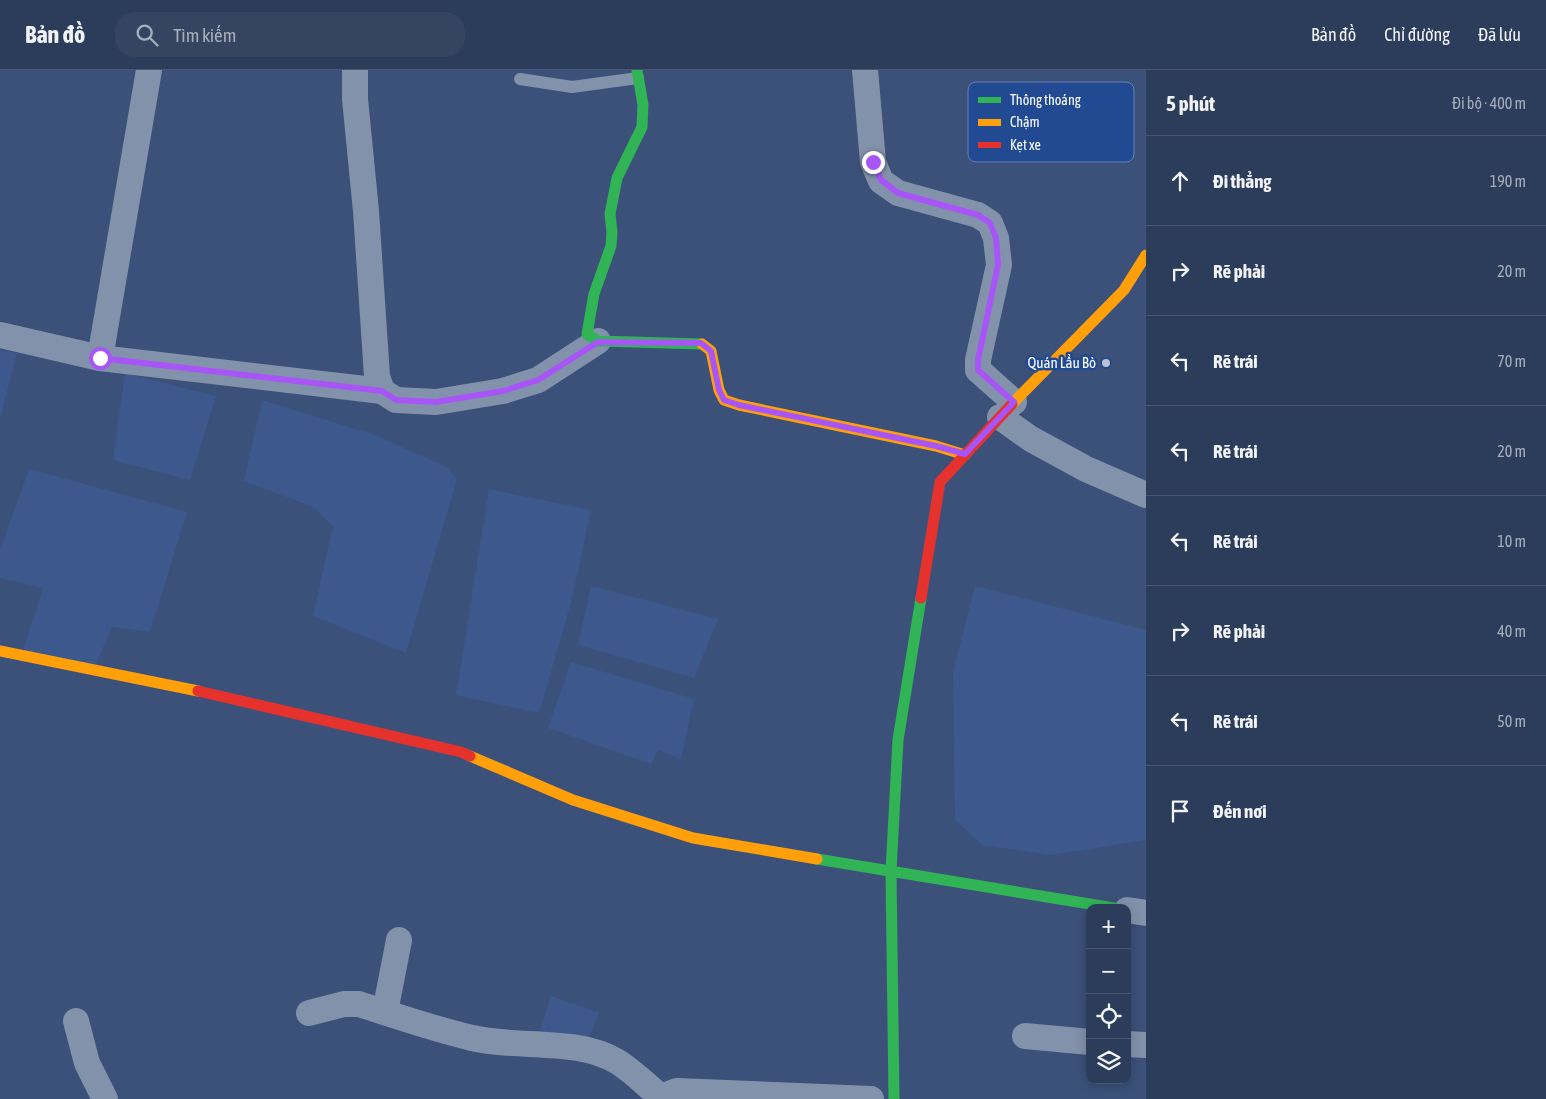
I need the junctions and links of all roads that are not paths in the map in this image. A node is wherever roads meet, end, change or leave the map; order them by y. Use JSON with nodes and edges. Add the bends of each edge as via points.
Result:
{"nodes":[{"id":1,"x":149,"y":70,"type":"edge"},
{"id":2,"x":355,"y":70,"type":"edge"},
{"id":3,"x":865,"y":70,"type":"edge"},
{"id":4,"x":637,"y":74,"type":"edge"},
{"id":5,"x":520,"y":80,"type":"dead end"},
{"id":6,"x":1146,"y":255,"type":"edge"},
{"id":7,"x":0,"y":335,"type":"edge"},
{"id":8,"x":598,"y":342,"type":"junction"},
{"id":9,"x":100,"y":358,"type":"junction"},
{"id":10,"x":382,"y":391,"type":"junction"},
{"id":11,"x":1007,"y":409,"type":"junction"},
{"id":12,"x":965,"y":454,"type":"junction"},
{"id":13,"x":1146,"y":495,"type":"edge"},
{"id":14,"x":0,"y":651,"type":"edge"},
{"id":15,"x":891,"y":871,"type":"junction"},
{"id":16,"x":1090,"y":904,"type":"edge"},
{"id":17,"x":1131,"y":911,"type":"edge"},
{"id":18,"x":1146,"y":913,"type":"edge"},
{"id":19,"x":399,"y":940,"type":"dead end"},
{"id":20,"x":385,"y":1012,"type":"junction"},
{"id":21,"x":309,"y":1013,"type":"dead end"},
{"id":22,"x":76,"y":1021,"type":"dead end"},
{"id":23,"x":1025,"y":1036,"type":"dead end"},
{"id":24,"x":1086,"y":1042,"type":"edge"},
{"id":25,"x":1131,"y":1044,"type":"edge"},
{"id":26,"x":1146,"y":1045,"type":"edge"},
{"id":27,"x":106,"y":1099,"type":"edge"},
{"id":28,"x":662,"y":1099,"type":"edge"},
{"id":29,"x":871,"y":1099,"type":"edge"},
{"id":30,"x":894,"y":1099,"type":"edge"}],
"edges":[{"from":1,"to":9,"type":"street"},
{"from":2,"to":10,"type":"street","via":[[377,376]]},
{"from":3,"to":11,"type":"street","via":[[873,162],[881,180],[898,193],[978,215],[990,223],[996,238],[998,265],[978,370]]},
{"from":4,"to":5,"type":"lane","via":[[572,87]]},
{"from":4,"to":8,"type":"street","via":[[643,105],[642,127],[617,178],[610,214],[611,246],[594,294],[588,323],[587,334]]},
{"from":6,"to":11,"type":"street","via":[[1124,290]]},
{"from":7,"to":9,"type":"street"},
{"from":8,"to":10,"type":"street","via":[[538,380],[503,391],[436,402],[396,400]]},
{"from":8,"to":12,"type":"street","via":[[701,343],[711,351],[724,400]]},
{"from":9,"to":10,"type":"street"},
{"from":11,"to":12,"type":"street"},
{"from":11,"to":13,"type":"street","via":[[1031,439],[1086,469]]},
{"from":12,"to":15,"type":"street","via":[[940,482],[898,740]]},
{"from":14,"to":15,"type":"street","via":[[224,696],[461,752],[573,800],[693,838]]},
{"from":15,"to":16,"type":"street"},
{"from":15,"to":30,"type":"street"},
{"from":17,"to":18,"type":"street"},
{"from":19,"to":20,"type":"street"},
{"from":20,"to":21,"type":"street","via":[[359,1004],[344,1004]]},
{"from":20,"to":28,"type":"street","via":[[472,1038],[578,1049],[604,1056],[618,1062]]},
{"from":22,"to":27,"type":"street","via":[[87,1063]]},
{"from":23,"to":24,"type":"street"},
{"from":25,"to":26,"type":"street"},
{"from":28,"to":29,"type":"street","via":[[677,1091]]}]}
